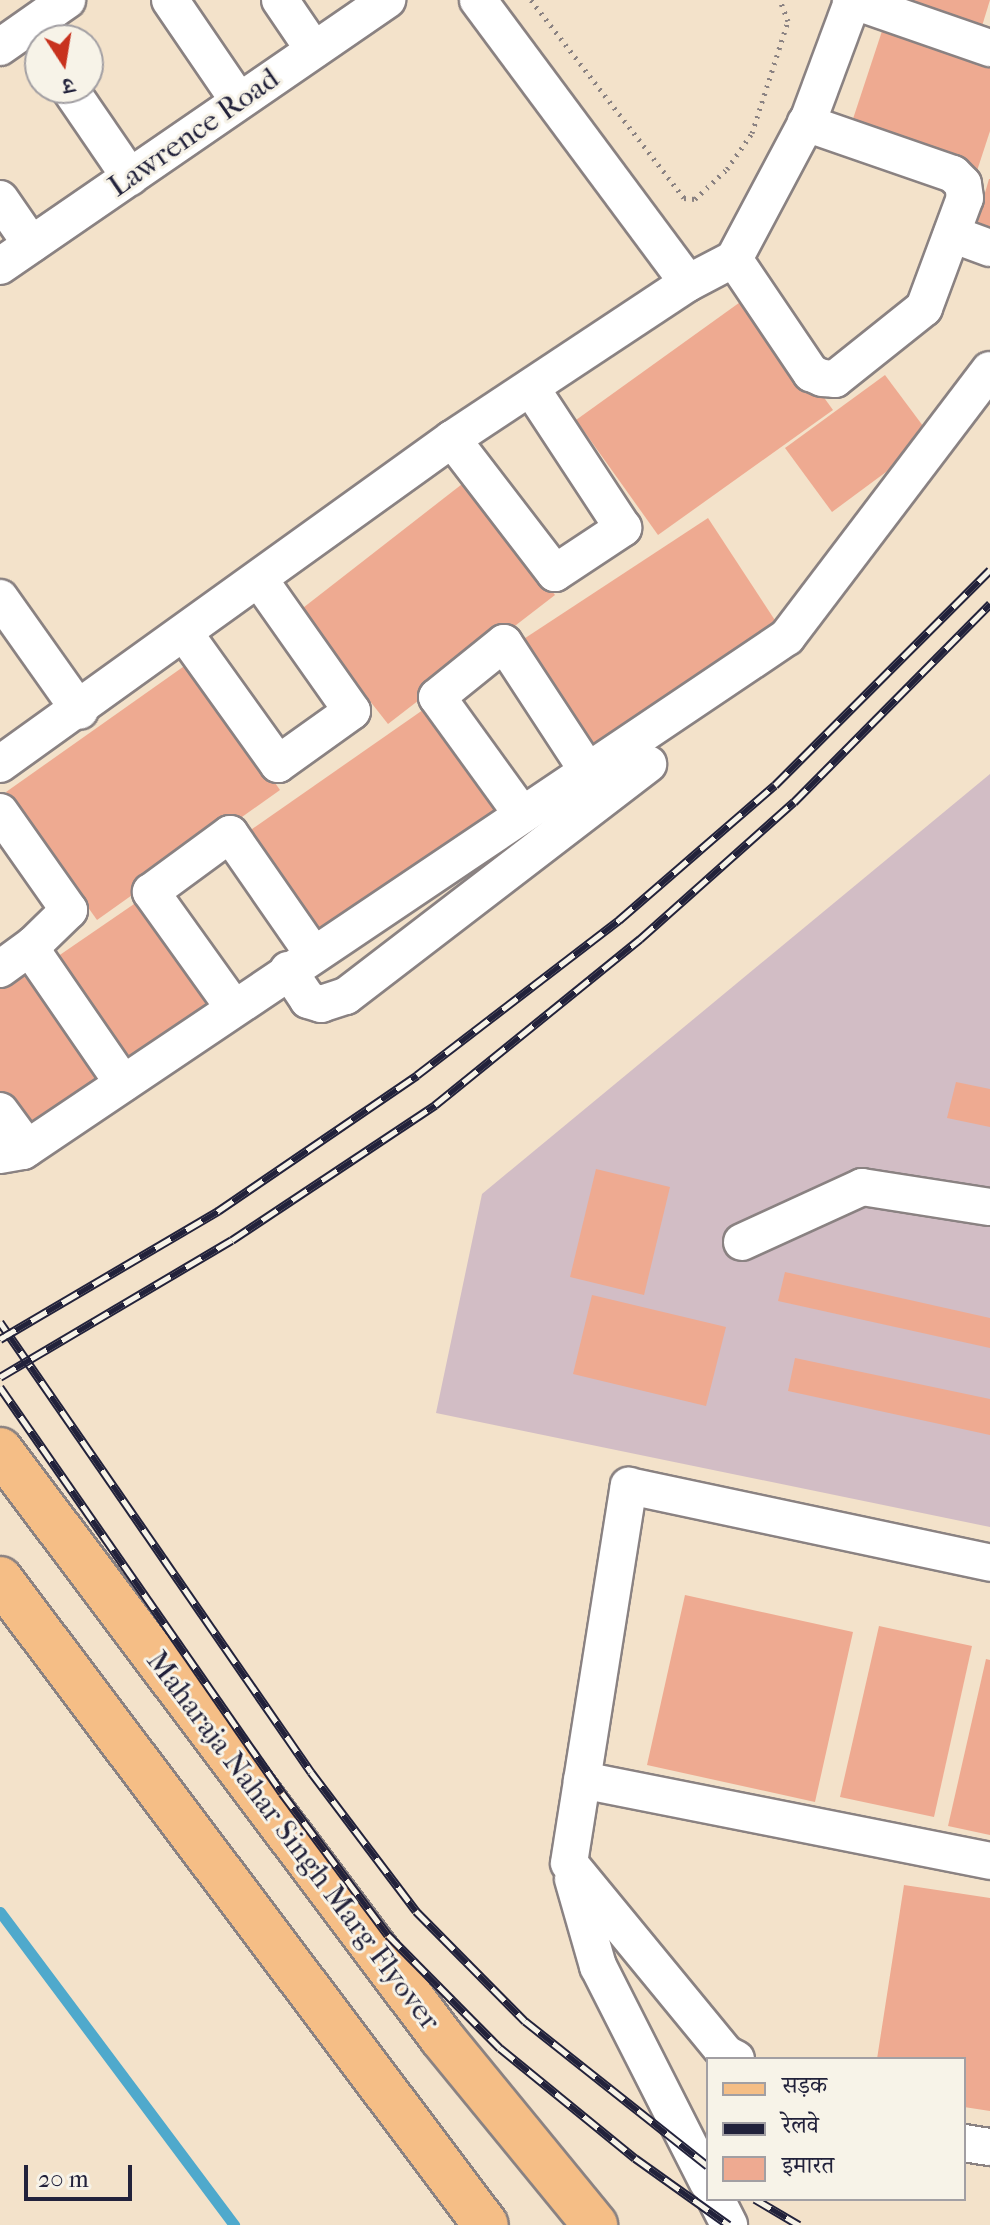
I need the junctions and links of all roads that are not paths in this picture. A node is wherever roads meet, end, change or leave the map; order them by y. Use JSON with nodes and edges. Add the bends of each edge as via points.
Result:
{"nodes":[{"id":1,"x":67,"y":0,"type":"edge"},
{"id":2,"x":170,"y":0,"type":"edge"},
{"id":3,"x":280,"y":0,"type":"edge"},
{"id":4,"x":387,"y":0,"type":"edge"},
{"id":5,"x":478,"y":0,"type":"edge"},
{"id":6,"x":853,"y":0,"type":"edge"},
{"id":7,"x":23,"y":40,"type":"edge"},
{"id":8,"x":990,"y":48,"type":"edge"},
{"id":9,"x":314,"y":50,"type":"junction"},
{"id":10,"x":239,"y":101,"type":"junction"},
{"id":11,"x":80,"y":104,"type":"edge"},
{"id":12,"x":806,"y":123,"type":"junction"},
{"id":13,"x":130,"y":177,"type":"junction"},
{"id":14,"x":0,"y":199,"type":"edge"},
{"id":15,"x":952,"y":234,"type":"junction"},
{"id":16,"x":31,"y":244,"type":"junction"},
{"id":17,"x":990,"y":248,"type":"edge"},
{"id":18,"x":734,"y":259,"type":"junction"},
{"id":19,"x":0,"y":266,"type":"edge"},
{"id":20,"x":688,"y":283,"type":"junction"},
{"id":21,"x":990,"y":370,"type":"edge"},
{"id":22,"x":531,"y":388,"type":"junction"},
{"id":23,"x":452,"y":439,"type":"junction"},
{"id":24,"x":259,"y":579,"type":"junction"},
{"id":25,"x":0,"y":598,"type":"edge"},
{"id":26,"x":185,"y":634,"type":"junction"},
{"id":27,"x":80,"y":711,"type":"junction"},
{"id":28,"x":0,"y":764,"type":"edge"},
{"id":29,"x":648,"y":764,"type":"dead end"},
{"id":30,"x":596,"y":784,"type":"junction"},
{"id":31,"x":0,"y":812,"type":"edge"},
{"id":32,"x":521,"y":813,"type":"junction"},
{"id":33,"x":33,"y":945,"type":"junction"},
{"id":34,"x":301,"y":962,"type":"junction"},
{"id":35,"x":0,"y":969,"type":"edge"},
{"id":36,"x":234,"y":1008,"type":"junction"},
{"id":37,"x":123,"y":1083,"type":"junction"},
{"id":38,"x":0,"y":1111,"type":"edge"},
{"id":39,"x":14,"y":1152,"type":"edge"},
{"id":40,"x":990,"y":1207,"type":"edge"},
{"id":41,"x":742,"y":1242,"type":"dead end"},
{"id":42,"x":0,"y":1450,"type":"edge"},
{"id":43,"x":990,"y":1563,"type":"edge"},
{"id":44,"x":0,"y":1579,"type":"edge"},
{"id":45,"x":582,"y":1780,"type":"junction"},
{"id":46,"x":990,"y":1861,"type":"edge"},
{"id":47,"x":569,"y":1863,"type":"junction"},
{"id":48,"x":732,"y":2057,"type":"edge"},
{"id":49,"x":966,"y":2143,"type":"edge"},
{"id":50,"x":990,"y":2147,"type":"edge"},
{"id":51,"x":706,"y":2179,"type":"edge"},
{"id":52,"x":717,"y":2201,"type":"edge"},
{"id":53,"x":486,"y":2225,"type":"edge"},
{"id":54,"x":595,"y":2225,"type":"edge"},
{"id":55,"x":729,"y":2225,"type":"edge"}],
"edges":[{"from":1,"to":7,"type":"street"},
{"from":2,"to":10,"type":"street"},
{"from":3,"to":9,"type":"street"},
{"from":4,"to":9,"type":"street","name":"Lawrence Road"},
{"from":5,"to":20,"type":"street"},
{"from":6,"to":8,"type":"street"},
{"from":6,"to":12,"type":"street"},
{"from":9,"to":10,"type":"street","name":"Lawrence Road"},
{"from":10,"to":13,"type":"street","name":"Lawrence Road"},
{"from":11,"to":13,"type":"street"},
{"from":12,"to":15,"type":"street","via":[[953,174],[963,184],[965,198]]},
{"from":12,"to":18,"type":"street"},
{"from":13,"to":16,"type":"street","name":"Lawrence Road"},
{"from":14,"to":16,"type":"street"},
{"from":15,"to":17,"type":"street"},
{"from":15,"to":18,"type":"street","via":[[924,308],[835,379],[811,373]]},
{"from":16,"to":19,"type":"street","name":"Lawrence Road"},
{"from":18,"to":20,"type":"street"},
{"from":20,"to":22,"type":"street"},
{"from":21,"to":30,"type":"street","via":[[787,637]]},
{"from":22,"to":23,"type":"street"},
{"from":22,"to":23,"type":"street","via":[[623,528],[555,573]]},
{"from":23,"to":24,"type":"street"},
{"from":24,"to":26,"type":"street"},
{"from":24,"to":26,"type":"street","via":[[352,711],[278,764]]},
{"from":25,"to":27,"type":"street"},
{"from":26,"to":27,"type":"street"},
{"from":27,"to":28,"type":"street"},
{"from":29,"to":30,"type":"street"},
{"from":30,"to":32,"type":"street"},
{"from":30,"to":32,"type":"street","via":[[504,643],[437,697]]},
{"from":30,"to":34,"type":"street","via":[[346,996],[321,1004],[308,1000]]},
{"from":31,"to":33,"type":"street","via":[[69,910]]},
{"from":32,"to":34,"type":"street"},
{"from":33,"to":35,"type":"street"},
{"from":33,"to":37,"type":"street"},
{"from":34,"to":36,"type":"street"},
{"from":34,"to":36,"type":"street","via":[[230,834],[151,892]]},
{"from":36,"to":37,"type":"street"},
{"from":37,"to":39,"type":"street"},
{"from":38,"to":39,"type":"street"},
{"from":40,"to":41,"type":"street","via":[[862,1187]]},
{"from":42,"to":54,"type":"main road","name":"Maharaja Nahar Singh Marg Flyover","via":[[442,2038]]},
{"from":43,"to":45,"type":"street","via":[[629,1486]]},
{"from":44,"to":53,"type":"main road"},
{"from":45,"to":46,"type":"street"},
{"from":45,"to":47,"type":"street"},
{"from":47,"to":48,"type":"street"},
{"from":47,"to":51,"type":"street","via":[[598,1966]]},
{"from":49,"to":50,"type":"street"},
{"from":52,"to":55,"type":"street"}]}
